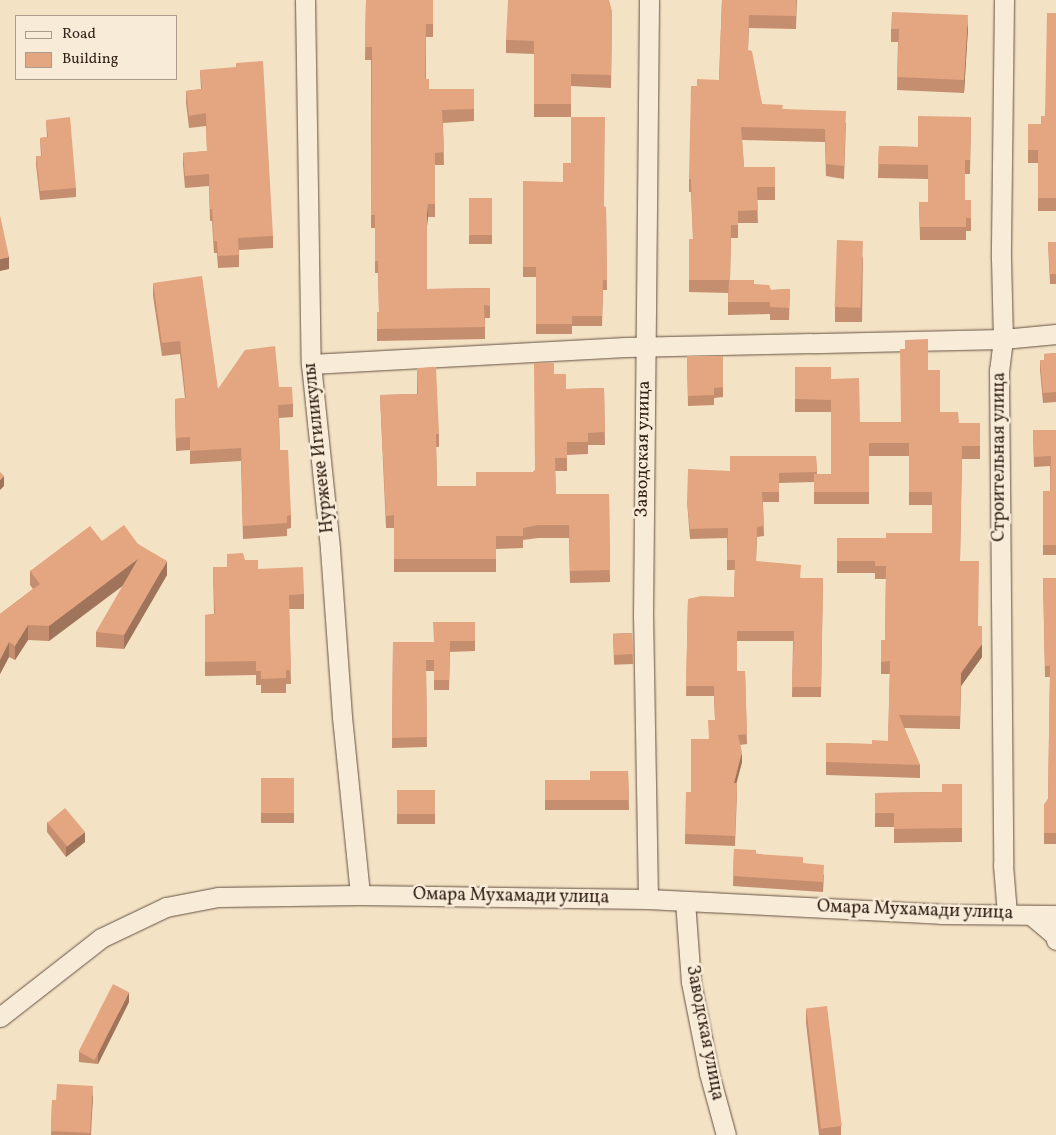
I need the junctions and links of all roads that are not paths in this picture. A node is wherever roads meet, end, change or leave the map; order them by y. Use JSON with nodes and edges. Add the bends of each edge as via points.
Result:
{"nodes":[{"id":1,"x":305,"y":0,"type":"edge"},
{"id":2,"x":649,"y":0,"type":"edge"},
{"id":3,"x":1004,"y":0,"type":"edge"},
{"id":4,"x":1056,"y":334,"type":"edge"},
{"id":5,"x":1003,"y":339,"type":"junction"},
{"id":6,"x":646,"y":348,"type":"junction"},
{"id":7,"x":311,"y":364,"type":"junction"},
{"id":8,"x":360,"y":895,"type":"junction"},
{"id":9,"x":648,"y":899,"type":"junction"},
{"id":10,"x":685,"y":901,"type":"junction"},
{"id":11,"x":1007,"y":914,"type":"junction"},
{"id":12,"x":1056,"y":915,"type":"edge"},
{"id":13,"x":1032,"y":916,"type":"junction"},
{"id":14,"x":1056,"y":940,"type":"edge"},
{"id":15,"x":0,"y":1017,"type":"edge"},
{"id":16,"x":726,"y":1135,"type":"edge"}],
"edges":[{"from":1,"to":7,"type":"street","name":"Нуржеке Игиликулы"},
{"from":2,"to":6,"type":"street","name":"Заводская улица"},
{"from":3,"to":5,"type":"street","name":"Строительная улица"},
{"from":4,"to":5,"type":"street"},
{"from":5,"to":6,"type":"street"},
{"from":5,"to":11,"type":"street","name":"Строительная улица","via":[[999,380],[1003,865]]},
{"from":6,"to":7,"type":"street"},
{"from":6,"to":9,"type":"street","name":"Заводская улица","via":[[643,616]]},
{"from":7,"to":8,"type":"street","name":"Нуржеке Игиликулы"},
{"from":8,"to":9,"type":"street","name":"Омара Мухамади улица"},
{"from":8,"to":15,"type":"street","name":"Омара Мухамади улица","via":[[218,896],[166,907],[101,938]]},
{"from":9,"to":10,"type":"street","name":"Омара Мухамади улица"},
{"from":10,"to":11,"type":"street","name":"Омара Мухамади улица","via":[[941,914]]},
{"from":10,"to":16,"type":"street","name":"Заводская улица","via":[[691,982],[709,1073]]},
{"from":11,"to":13,"type":"street","name":"Омара Мухамади улица"},
{"from":12,"to":13,"type":"street","name":"Омара Мухамади улица"},
{"from":13,"to":14,"type":"street","via":[[1055,935]]}]}
